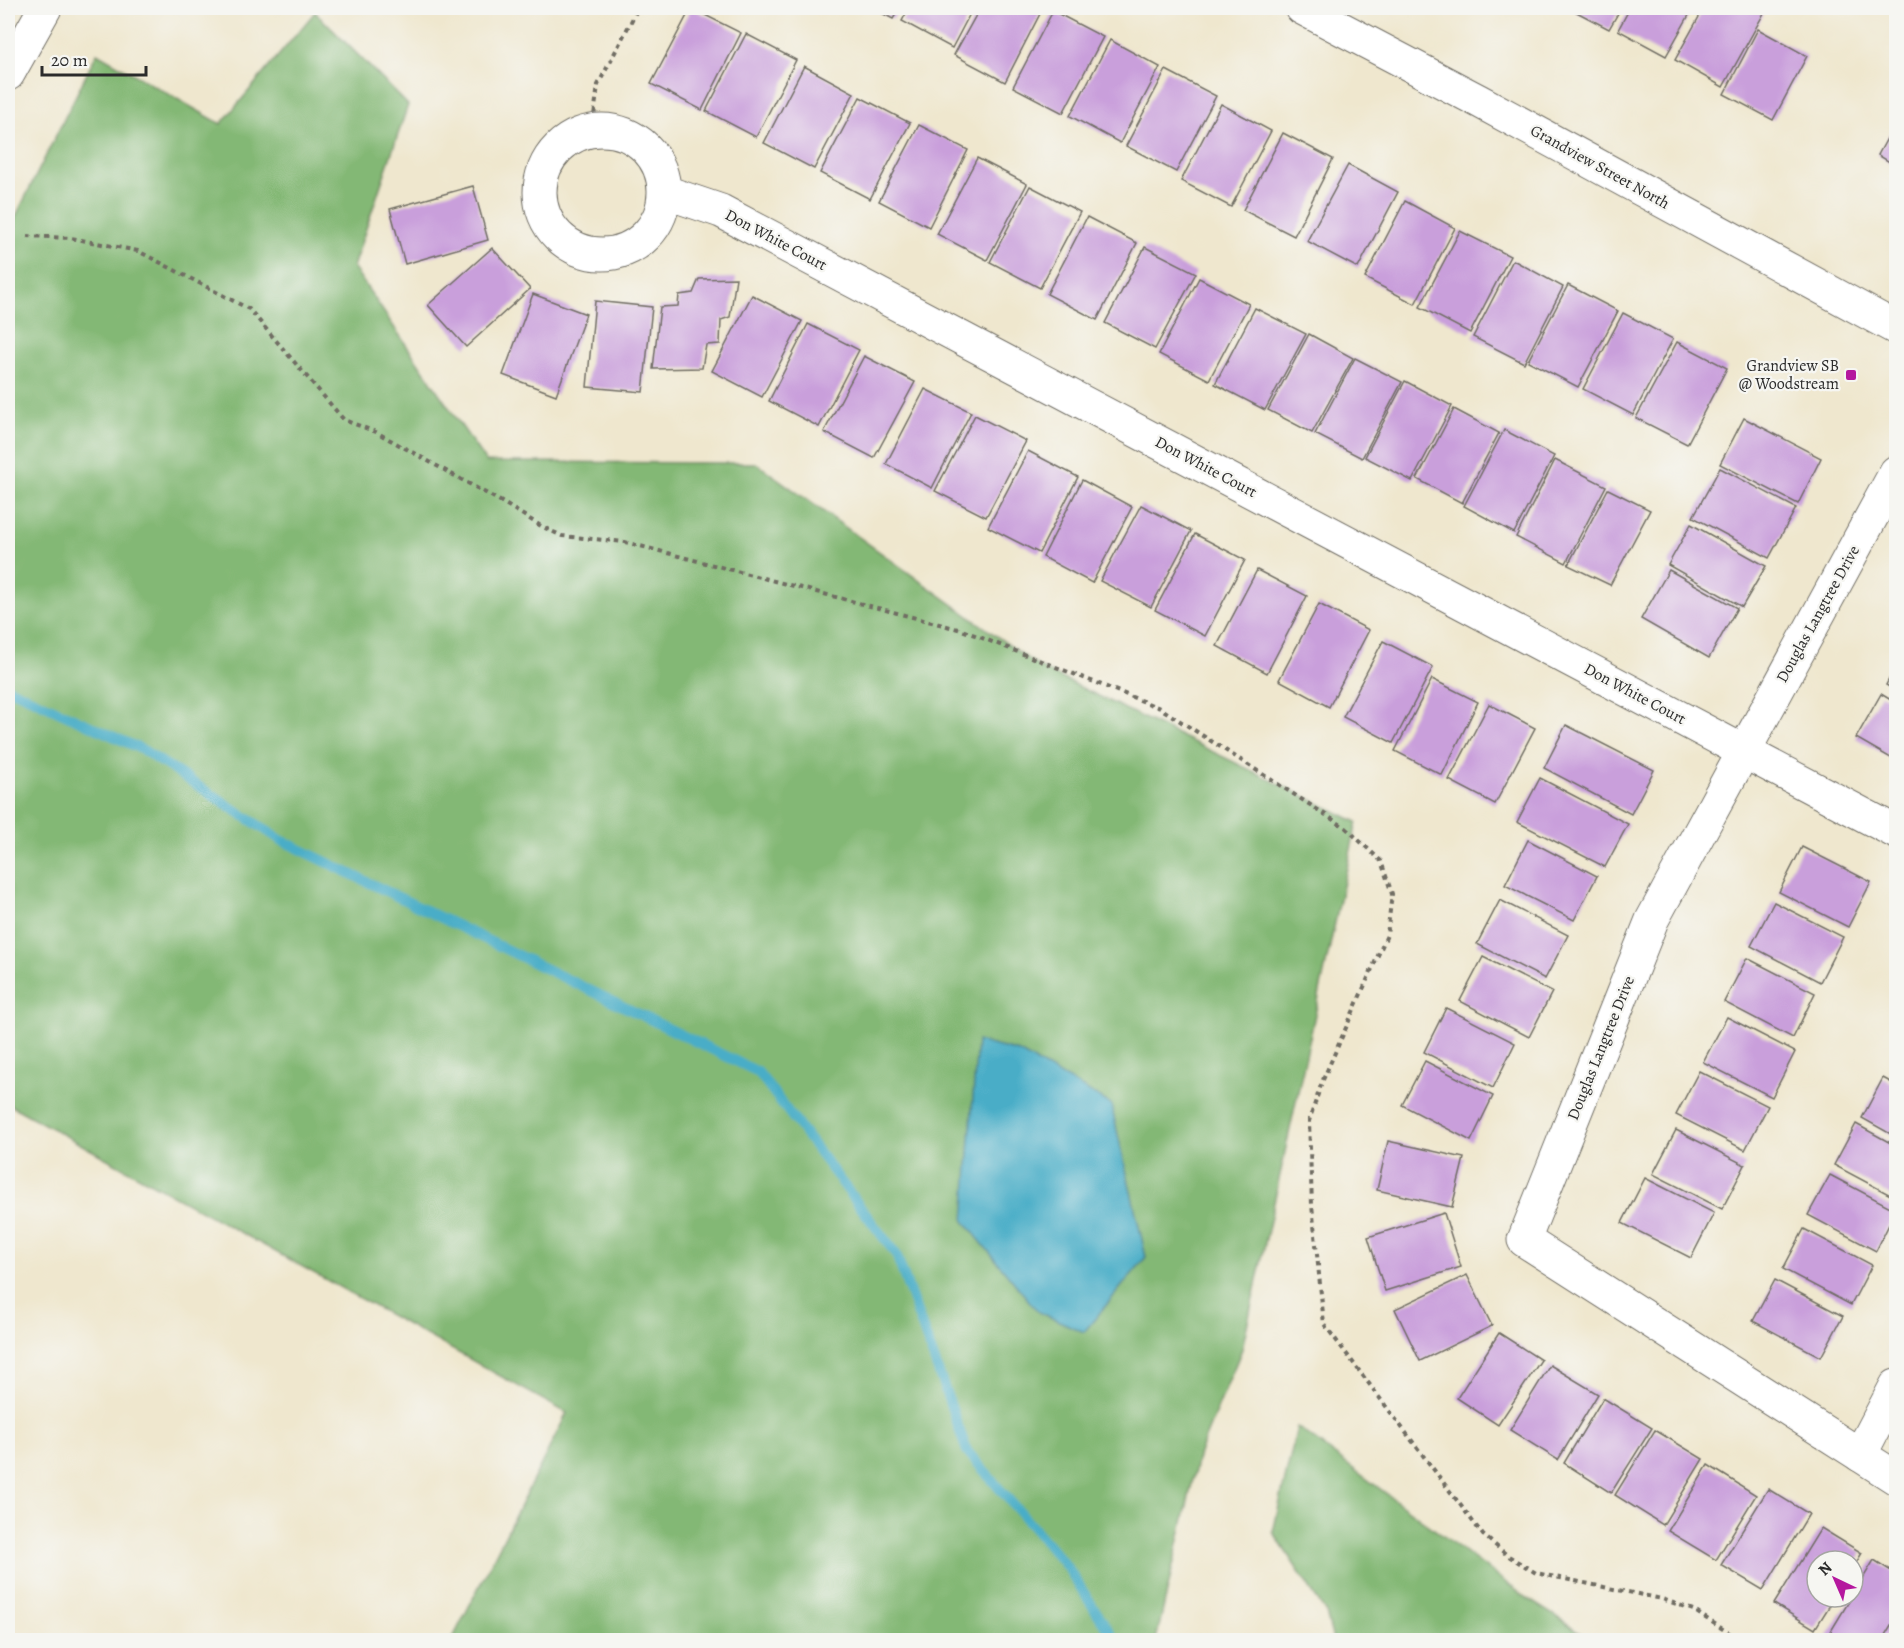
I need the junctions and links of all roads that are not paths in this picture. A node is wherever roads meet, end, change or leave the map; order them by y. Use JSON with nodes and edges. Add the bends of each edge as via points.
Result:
{"nodes":[{"id":1,"x":45,"y":8,"type":"edge"},
{"id":2,"x":1302,"y":8,"type":"edge"},
{"id":3,"x":8,"y":74,"type":"edge"},
{"id":4,"x":665,"y":192,"type":"junction"},
{"id":5,"x":1896,"y":328,"type":"edge"},
{"id":6,"x":1896,"y":472,"type":"edge"},
{"id":7,"x":1743,"y":750,"type":"junction"},
{"id":8,"x":1896,"y":832,"type":"edge"},
{"id":9,"x":1896,"y":1386,"type":"edge"},
{"id":10,"x":1860,"y":1455,"type":"junction"},
{"id":11,"x":1896,"y":1478,"type":"edge"}],
"edges":[{"from":1,"to":3,"type":"street"},
{"from":2,"to":5,"type":"street","name":"Grandview Street North"},
{"from":4,"to":4,"type":"street","via":[[652,230],[618,253],[587,252],[560,238],[547,222],[541,202],[547,162],[560,146],[597,129],[618,131],[637,140],[652,154]]},
{"from":4,"to":7,"type":"street","name":"Don White Court","via":[[721,212]]},
{"from":6,"to":7,"type":"street","name":"Douglas Langtree Drive"},
{"from":7,"to":8,"type":"street","name":"Don White Court"},
{"from":7,"to":10,"type":"street","name":"Douglas Langtree Drive","via":[[1652,920],[1524,1240]]},
{"from":9,"to":10,"type":"street"},
{"from":10,"to":11,"type":"street","name":"Douglas Langtree Drive"}]}
